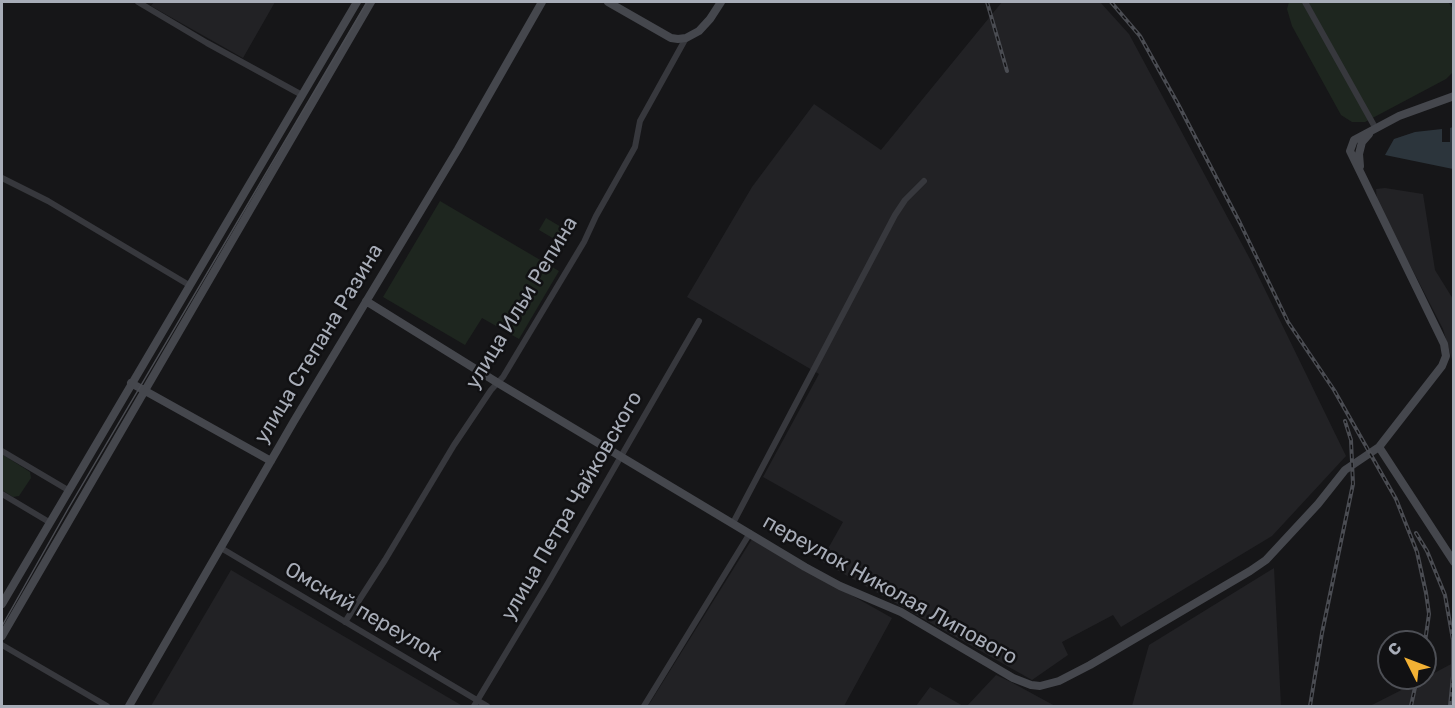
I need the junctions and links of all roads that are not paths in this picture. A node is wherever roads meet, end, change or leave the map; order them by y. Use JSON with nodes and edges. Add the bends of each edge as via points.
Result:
{"nodes":[{"id":1,"x":138,"y":2,"type":"edge"},
{"id":2,"x":357,"y":2,"type":"edge"},
{"id":3,"x":371,"y":2,"type":"edge"},
{"id":4,"x":542,"y":2,"type":"edge"},
{"id":5,"x":608,"y":2,"type":"edge"},
{"id":6,"x":721,"y":2,"type":"edge"},
{"id":7,"x":1305,"y":2,"type":"edge"},
{"id":8,"x":686,"y":38,"type":"junction"},
{"id":9,"x":302,"y":95,"type":"junction"},
{"id":10,"x":1454,"y":96,"type":"edge"},
{"id":11,"x":1373,"y":131,"type":"junction"},
{"id":12,"x":2,"y":178,"type":"edge"},
{"id":13,"x":924,"y":181,"type":"dead end"},
{"id":14,"x":189,"y":285,"type":"junction"},
{"id":15,"x":203,"y":291,"type":"junction"},
{"id":16,"x":366,"y":301,"type":"junction"},
{"id":17,"x":699,"y":321,"type":"dead end"},
{"id":18,"x":131,"y":383,"type":"junction"},
{"id":19,"x":498,"y":383,"type":"junction"},
{"id":20,"x":145,"y":391,"type":"junction"},
{"id":21,"x":1379,"y":447,"type":"junction"},
{"id":22,"x":2,"y":451,"type":"edge"},
{"id":23,"x":620,"y":456,"type":"junction"},
{"id":24,"x":271,"y":461,"type":"junction"},
{"id":25,"x":68,"y":490,"type":"junction"},
{"id":26,"x":2,"y":494,"type":"edge"},
{"id":27,"x":49,"y":522,"type":"junction"},
{"id":28,"x":733,"y":523,"type":"junction"},
{"id":29,"x":750,"y":533,"type":"junction"},
{"id":30,"x":221,"y":548,"type":"junction"},
{"id":31,"x":1454,"y":562,"type":"edge"},
{"id":32,"x":2,"y":604,"type":"edge"},
{"id":33,"x":345,"y":622,"type":"junction"},
{"id":34,"x":2,"y":636,"type":"edge"},
{"id":35,"x":2,"y":645,"type":"edge"},
{"id":36,"x":475,"y":704,"type":"edge"},
{"id":37,"x":107,"y":706,"type":"edge"},
{"id":38,"x":129,"y":706,"type":"edge"},
{"id":39,"x":487,"y":706,"type":"edge"},
{"id":40,"x":644,"y":706,"type":"edge"}],
"edges":[{"from":1,"to":9,"type":"street"},
{"from":2,"to":9,"type":"street"},
{"from":3,"to":15,"type":"street"},
{"from":4,"to":16,"type":"street","name":"улица Степана Разина"},
{"from":5,"to":8,"type":"street","via":[[671,38]]},
{"from":6,"to":8,"type":"street","name":"улица Ильи Репина","via":[[705,25]]},
{"from":7,"to":11,"type":"street"},
{"from":8,"to":19,"type":"street","name":"улица Ильи Репина","via":[[640,121],[636,147],[584,242]]},
{"from":9,"to":14,"type":"street"},
{"from":10,"to":11,"type":"street","via":[[1398,116]]},
{"from":11,"to":21,"type":"street","name":"переулок Николая Липового","via":[[1362,142],[1361,173],[1444,344],[1446,356]]},
{"from":12,"to":14,"type":"street"},
{"from":13,"to":28,"type":"street","via":[[895,214]]},
{"from":14,"to":15,"type":"street"},
{"from":14,"to":18,"type":"street"},
{"from":15,"to":20,"type":"street"},
{"from":16,"to":19,"type":"street","name":"переулок Николая Липового"},
{"from":16,"to":24,"type":"street","name":"улица Степана Разина"},
{"from":17,"to":23,"type":"street","name":"улица Петра Чайковского"},
{"from":18,"to":20,"type":"street"},
{"from":18,"to":25,"type":"street"},
{"from":19,"to":23,"type":"street","name":"переулок Николая Липового"},
{"from":19,"to":33,"type":"street","name":"улица Ильи Репина","via":[[454,444]]},
{"from":20,"to":24,"type":"street"},
{"from":20,"to":34,"type":"street"},
{"from":21,"to":29,"type":"street","name":"переулок Николая Липового","via":[[1345,471],[1266,560],[1250,572],[1090,665],[1040,686],[1013,678],[901,612],[840,586]]},
{"from":21,"to":31,"type":"street"},
{"from":22,"to":25,"type":"street"},
{"from":23,"to":28,"type":"street","name":"переулок Николая Липового"},
{"from":23,"to":36,"type":"street","name":"улица Петра Чайковского"},
{"from":24,"to":30,"type":"street","name":"улица Степана Разина"},
{"from":25,"to":27,"type":"street"},
{"from":26,"to":27,"type":"street"},
{"from":27,"to":32,"type":"street"},
{"from":28,"to":29,"type":"street","name":"переулок Николая Липового"},
{"from":29,"to":40,"type":"street"},
{"from":30,"to":33,"type":"street","name":"Омский переулок"},
{"from":30,"to":38,"type":"street","name":"улица Степана Разина"},
{"from":33,"to":36,"type":"street","name":"Омский переулок"},
{"from":35,"to":37,"type":"street"},
{"from":36,"to":39,"type":"street","name":"Омский переулок"}]}
